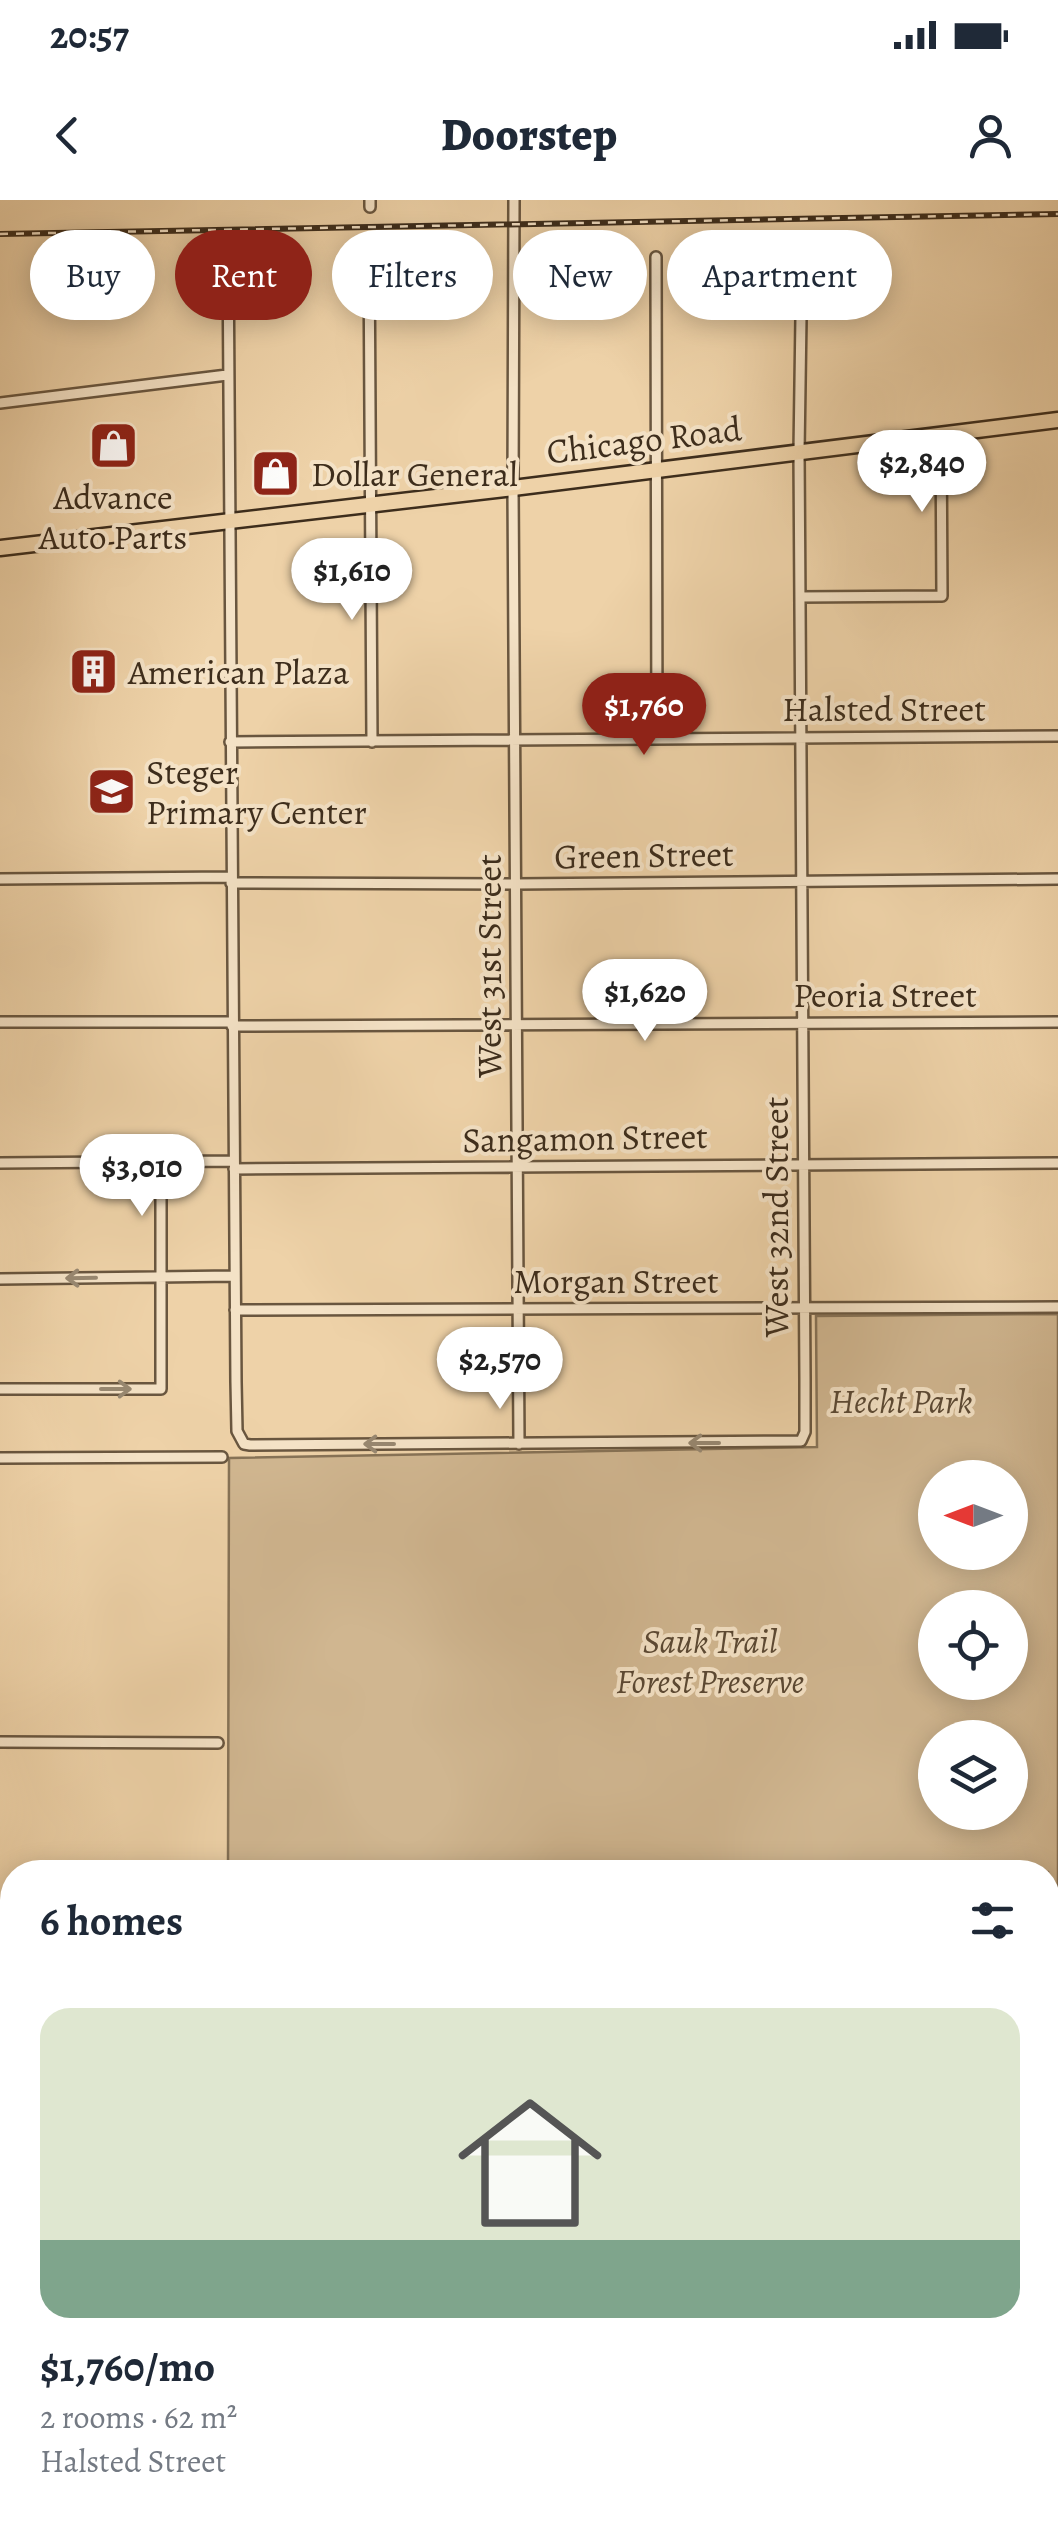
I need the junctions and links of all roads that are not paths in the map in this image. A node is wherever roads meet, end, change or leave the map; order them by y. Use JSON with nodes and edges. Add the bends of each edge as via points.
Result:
{"nodes":[{"id":1,"x":514,"y":200,"type":"edge"},
{"id":2,"x":656,"y":257,"type":"dead end"},
{"id":3,"x":228,"y":320,"type":"edge"},
{"id":4,"x":370,"y":320,"type":"edge"},
{"id":5,"x":801,"y":320,"type":"edge"},
{"id":6,"x":228,"y":375,"type":"junction"},
{"id":7,"x":0,"y":403,"type":"edge"},
{"id":8,"x":1058,"y":420,"type":"edge"},
{"id":9,"x":941,"y":434,"type":"junction"},
{"id":10,"x":799,"y":452,"type":"junction"},
{"id":11,"x":658,"y":468,"type":"junction"},
{"id":12,"x":513,"y":488,"type":"junction"},
{"id":13,"x":371,"y":503,"type":"junction"},
{"id":14,"x":228,"y":520,"type":"junction"},
{"id":15,"x":0,"y":548,"type":"edge"},
{"id":16,"x":800,"y":597,"type":"junction"},
{"id":17,"x":1058,"y":736,"type":"edge"},
{"id":18,"x":801,"y":737,"type":"junction"},
{"id":19,"x":657,"y":738,"type":"junction"},
{"id":20,"x":515,"y":740,"type":"junction"},
{"id":21,"x":230,"y":742,"type":"junction"},
{"id":22,"x":372,"y":742,"type":"junction"},
{"id":23,"x":1058,"y":879,"type":"edge"},
{"id":24,"x":0,"y":880,"type":"edge"},
{"id":25,"x":232,"y":880,"type":"junction"},
{"id":26,"x":802,"y":880,"type":"junction"},
{"id":27,"x":516,"y":884,"type":"junction"},
{"id":28,"x":0,"y":1022,"type":"edge"},
{"id":29,"x":803,"y":1022,"type":"junction"},
{"id":30,"x":1058,"y":1022,"type":"edge"},
{"id":31,"x":232,"y":1024,"type":"junction"},
{"id":32,"x":517,"y":1026,"type":"junction"},
{"id":33,"x":161,"y":1162,"type":"junction"},
{"id":34,"x":804,"y":1163,"type":"junction"},
{"id":35,"x":1058,"y":1163,"type":"edge"},
{"id":36,"x":0,"y":1164,"type":"edge"},
{"id":37,"x":234,"y":1165,"type":"junction"},
{"id":38,"x":518,"y":1167,"type":"junction"},
{"id":39,"x":234,"y":1276,"type":"junction"},
{"id":40,"x":161,"y":1277,"type":"junction"},
{"id":41,"x":0,"y":1279,"type":"edge"},
{"id":42,"x":1058,"y":1307,"type":"edge"},
{"id":43,"x":804,"y":1308,"type":"junction"},
{"id":44,"x":518,"y":1309,"type":"junction"},
{"id":45,"x":235,"y":1310,"type":"junction"},
{"id":46,"x":0,"y":1389,"type":"edge"},
{"id":47,"x":520,"y":1444,"type":"junction"},
{"id":48,"x":222,"y":1457,"type":"dead end"},
{"id":49,"x":0,"y":1458,"type":"edge"},
{"id":50,"x":0,"y":1742,"type":"edge"},
{"id":51,"x":218,"y":1743,"type":"dead end"}],
"edges":[{"from":1,"to":12,"type":"street","name":"West 31st Street"},
{"from":2,"to":11,"type":"street"},
{"from":3,"to":6,"type":"street"},
{"from":4,"to":13,"type":"street"},
{"from":5,"to":10,"type":"street","name":"West 32nd Street"},
{"from":6,"to":7,"type":"street"},
{"from":6,"to":14,"type":"street"},
{"from":8,"to":9,"type":"main road","name":"Chicago Road"},
{"from":9,"to":10,"type":"main road","name":"Chicago Road"},
{"from":9,"to":16,"type":"street","via":[[942,596]]},
{"from":10,"to":11,"type":"main road","name":"Chicago Road"},
{"from":10,"to":16,"type":"street","name":"West 32nd Street"},
{"from":11,"to":12,"type":"main road","name":"Chicago Road"},
{"from":11,"to":19,"type":"street"},
{"from":12,"to":13,"type":"main road","name":"Chicago Road"},
{"from":12,"to":20,"type":"street","name":"West 31st Street"},
{"from":13,"to":14,"type":"main road","name":"Chicago Road"},
{"from":13,"to":22,"type":"street"},
{"from":14,"to":15,"type":"main road","name":"Chicago Road"},
{"from":14,"to":21,"type":"street"},
{"from":16,"to":18,"type":"street","name":"West 32nd Street"},
{"from":17,"to":18,"type":"street","name":"Halsted Street"},
{"from":18,"to":19,"type":"street","name":"Halsted Street"},
{"from":18,"to":26,"type":"street","name":"West 32nd Street"},
{"from":19,"to":20,"type":"street","name":"Halsted Street"},
{"from":20,"to":22,"type":"street","name":"Halsted Street"},
{"from":20,"to":27,"type":"street","name":"West 31st Street"},
{"from":21,"to":22,"type":"street","name":"Halsted Street"},
{"from":21,"to":25,"type":"street"},
{"from":23,"to":26,"type":"street","name":"Green Street"},
{"from":24,"to":25,"type":"street","name":"Green Street"},
{"from":25,"to":27,"type":"street","name":"Green Street"},
{"from":25,"to":31,"type":"street"},
{"from":26,"to":27,"type":"street","name":"Green Street"},
{"from":26,"to":29,"type":"street","name":"West 32nd Street"},
{"from":27,"to":32,"type":"street","name":"West 31st Street"},
{"from":28,"to":31,"type":"street","name":"Peoria Street"},
{"from":29,"to":30,"type":"street","name":"Peoria Street"},
{"from":29,"to":32,"type":"street","name":"Peoria Street"},
{"from":29,"to":34,"type":"street","name":"West 32nd Street"},
{"from":31,"to":32,"type":"street","name":"Peoria Street"},
{"from":31,"to":37,"type":"street"},
{"from":32,"to":38,"type":"street","name":"West 31st Street"},
{"from":33,"to":36,"type":"street","name":"Sangamon Street"},
{"from":33,"to":37,"type":"street","name":"Sangamon Street"},
{"from":33,"to":40,"type":"street"},
{"from":34,"to":35,"type":"street","name":"Sangamon Street"},
{"from":34,"to":38,"type":"street","name":"Sangamon Street"},
{"from":34,"to":43,"type":"street","name":"West 32nd Street"},
{"from":37,"to":38,"type":"street","name":"Sangamon Street"},
{"from":37,"to":39,"type":"street"},
{"from":38,"to":44,"type":"street","name":"West 31st Street"},
{"from":39,"to":40,"type":"street"},
{"from":39,"to":45,"type":"street"},
{"from":40,"to":41,"type":"street","one_way":true},
{"from":46,"to":40,"type":"street","one_way":true,"via":[[161,1389]]},
{"from":42,"to":43,"type":"street","name":"Morgan Street"},
{"from":43,"to":44,"type":"street","name":"Morgan Street"},
{"from":43,"to":47,"type":"street","name":"West 32nd Street","one_way":true,"via":[[801,1441]]},
{"from":44,"to":45,"type":"street","name":"Morgan Street"},
{"from":44,"to":47,"type":"street","name":"West 31st Street"},
{"from":47,"to":45,"type":"street","one_way":true,"via":[[244,1444],[237,1431]]},
{"from":48,"to":49,"type":"street"},
{"from":50,"to":51,"type":"street"}]}
